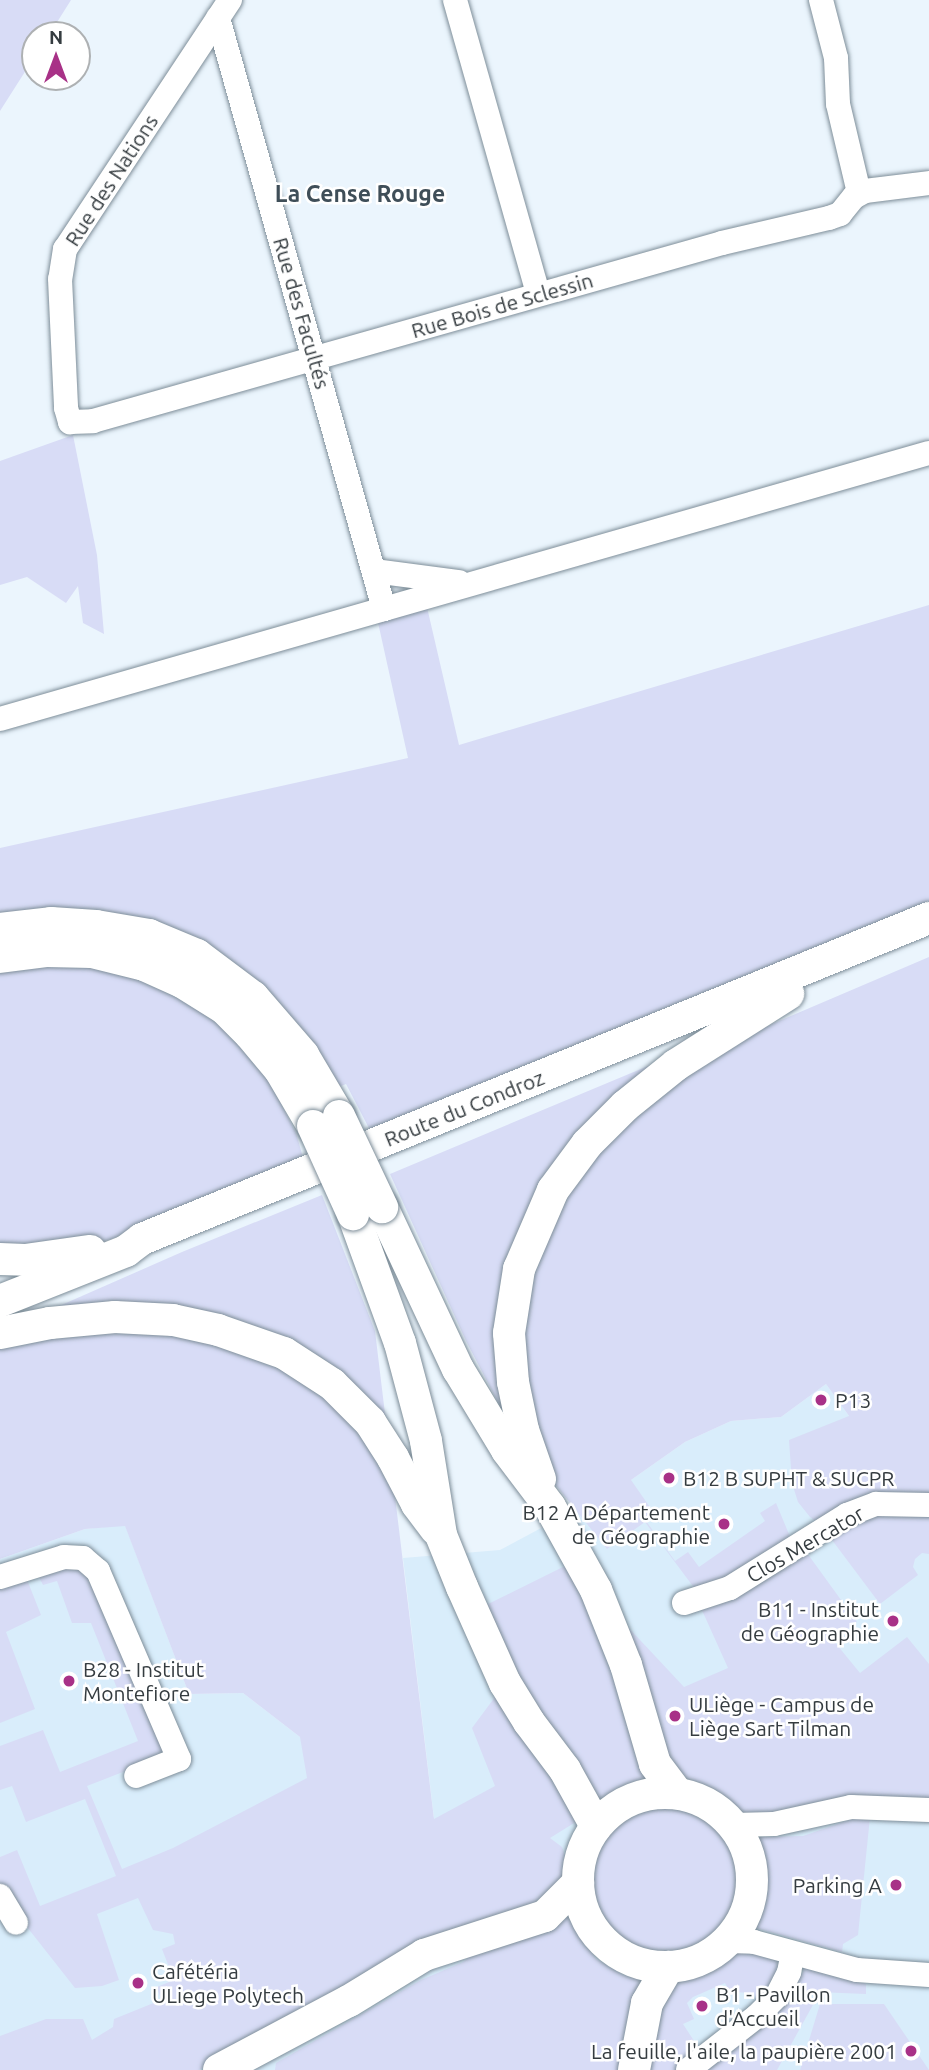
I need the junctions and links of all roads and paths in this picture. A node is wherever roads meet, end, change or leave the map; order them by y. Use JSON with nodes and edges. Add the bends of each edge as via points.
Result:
{"nodes":[{"id":1,"x":455,"y":0,"type":"edge"},
{"id":2,"x":821,"y":0,"type":"edge"},
{"id":3,"x":224,"y":9,"type":"edge"},
{"id":4,"x":929,"y":183,"type":"edge"},
{"id":5,"x":859,"y":193,"type":"junction"},
{"id":6,"x":538,"y":294,"type":"junction"},
{"id":7,"x":314,"y":358,"type":"junction"},
{"id":8,"x":70,"y":422,"type":"joint"},
{"id":9,"x":929,"y":453,"type":"edge"},
{"id":10,"x":374,"y":571,"type":"junction"},
{"id":11,"x":470,"y":584,"type":"junction"},
{"id":12,"x":384,"y":609,"type":"junction"},
{"id":13,"x":0,"y":719,"type":"edge"},
{"id":14,"x":929,"y":918,"type":"edge"},
{"id":15,"x":0,"y":929,"type":"edge"},
{"id":16,"x":929,"y":937,"type":"edge"},
{"id":17,"x":0,"y":957,"type":"edge"},
{"id":18,"x":788,"y":994,"type":"junction"},
{"id":19,"x":326,"y":1121,"type":"junction"},
{"id":20,"x":368,"y":1210,"type":"junction"},
{"id":21,"x":142,"y":1239,"type":"junction"},
{"id":22,"x":0,"y":1259,"type":"edge"},
{"id":23,"x":0,"y":1301,"type":"edge"},
{"id":24,"x":0,"y":1313,"type":"edge"},
{"id":25,"x":0,"y":1333,"type":"edge"},
{"id":26,"x":929,"y":1505,"type":"edge"},
{"id":27,"x":550,"y":1507,"type":"junction"},
{"id":28,"x":441,"y":1535,"type":"junction"},
{"id":29,"x":0,"y":1577,"type":"edge"},
{"id":30,"x":684,"y":1603,"type":"dead end"},
{"id":31,"x":136,"y":1776,"type":"dead end"},
{"id":32,"x":677,"y":1793,"type":"junction"},
{"id":33,"x":929,"y":1810,"type":"edge"},
{"id":34,"x":734,"y":1825,"type":"junction"},
{"id":35,"x":596,"y":1826,"type":"junction"},
{"id":36,"x":578,"y":1883,"type":"junction"},
{"id":37,"x":0,"y":1896,"type":"edge"},
{"id":38,"x":16,"y":1923,"type":"dead end"},
{"id":39,"x":729,"y":1941,"type":"junction"},
{"id":40,"x":793,"y":1953,"type":"junction"},
{"id":41,"x":668,"y":1968,"type":"junction"},
{"id":42,"x":929,"y":1975,"type":"edge"},
{"id":43,"x":252,"y":2063,"type":"edge"},
{"id":44,"x":219,"y":2070,"type":"edge"},
{"id":45,"x":634,"y":2070,"type":"edge"},
{"id":46,"x":688,"y":2070,"type":"edge"}],
"edges":[{"from":1,"to":6,"type":"street"},
{"from":2,"to":5,"type":"street","via":[[836,58],[838,104]]},
{"from":3,"to":7,"type":"street","name":"Rue des Facultés"},
{"from":3,"to":8,"type":"street","name":"Rue des Nations","via":[[65,249],[60,279]]},
{"from":4,"to":5,"type":"street"},
{"from":5,"to":6,"type":"street","name":"Rue Bois de Sclessin","via":[[840,214],[829,218]]},
{"from":6,"to":7,"type":"street","name":"Rue Bois de Sclessin"},
{"from":7,"to":8,"type":"street","name":"Rue Bois de Sclessin","via":[[93,421]]},
{"from":7,"to":10,"type":"street","name":"Rue des Facultés"},
{"from":9,"to":11,"type":"street"},
{"from":10,"to":11,"type":"street"},
{"from":10,"to":12,"type":"street","name":"Rue des Facultés"},
{"from":11,"to":12,"type":"street"},
{"from":12,"to":13,"type":"street"},
{"from":14,"to":21,"type":"main road","name":"Route du Condroz"},
{"from":15,"to":19,"type":"main road","via":[[51,923],[96,926],[149,935],[197,956],[253,996],[303,1055]]},
{"from":16,"to":18,"type":"main road","name":"Route du Condroz"},
{"from":17,"to":19,"type":"main road","via":[[92,952],[144,965],[182,982],[224,1008]]},
{"from":18,"to":24,"type":"main road","name":"Route du Condroz","via":[[754,1003]]},
{"from":18,"to":27,"type":"main road","via":[[676,1065],[625,1106],[587,1144],[553,1190],[534,1229],[516,1282],[509,1333],[523,1430]]},
{"from":19,"to":20,"type":"main road","bridge":true},
{"from":20,"to":27,"type":"main road","via":[[507,1450]]},
{"from":20,"to":28,"type":"main road","via":[[426,1441]]},
{"from":21,"to":22,"type":"main road","via":[[73,1255]]},
{"from":21,"to":23,"type":"main road","name":"Route du Condroz","via":[[126,1251]]},
{"from":25,"to":28,"type":"main road","via":[[115,1317],[173,1320],[285,1353],[332,1384],[370,1422],[417,1504]]},
{"from":26,"to":30,"type":"street","name":"Clos Mercator","via":[[876,1504],[847,1515],[730,1588]]},
{"from":27,"to":32,"type":"main road","via":[[596,1590],[626,1665],[655,1764]]},
{"from":28,"to":35,"type":"main road","via":[[505,1683],[565,1770]]},
{"from":29,"to":31,"type":"street","via":[[64,1557],[83,1558],[98,1571],[179,1759]]},
{"from":32,"to":34,"type":"main road","via":[[699,1799]]},
{"from":32,"to":35,"type":"main road","via":[[632,1799]]},
{"from":33,"to":34,"type":"street","via":[[851,1807],[774,1824]]},
{"from":34,"to":39,"type":"main road","via":[[751,1863],[753,1884],[750,1905]]},
{"from":35,"to":36,"type":"main road","via":[[579,1863]]},
{"from":36,"to":41,"type":"main road","via":[[591,1926],[606,1944],[624,1957]]},
{"from":36,"to":43,"type":"main road","via":[[545,1916],[425,1955]]},
{"from":37,"to":38,"type":"street"},
{"from":39,"to":40,"type":"street","via":[[754,1942]]},
{"from":39,"to":41,"type":"main road","via":[[700,1960]]},
{"from":40,"to":42,"type":"street","via":[[857,1969]]},
{"from":40,"to":46,"type":"street","via":[[776,1996]]},
{"from":41,"to":45,"type":"main road","via":[[647,2003]]},
{"from":43,"to":44,"type":"main road"}]}
